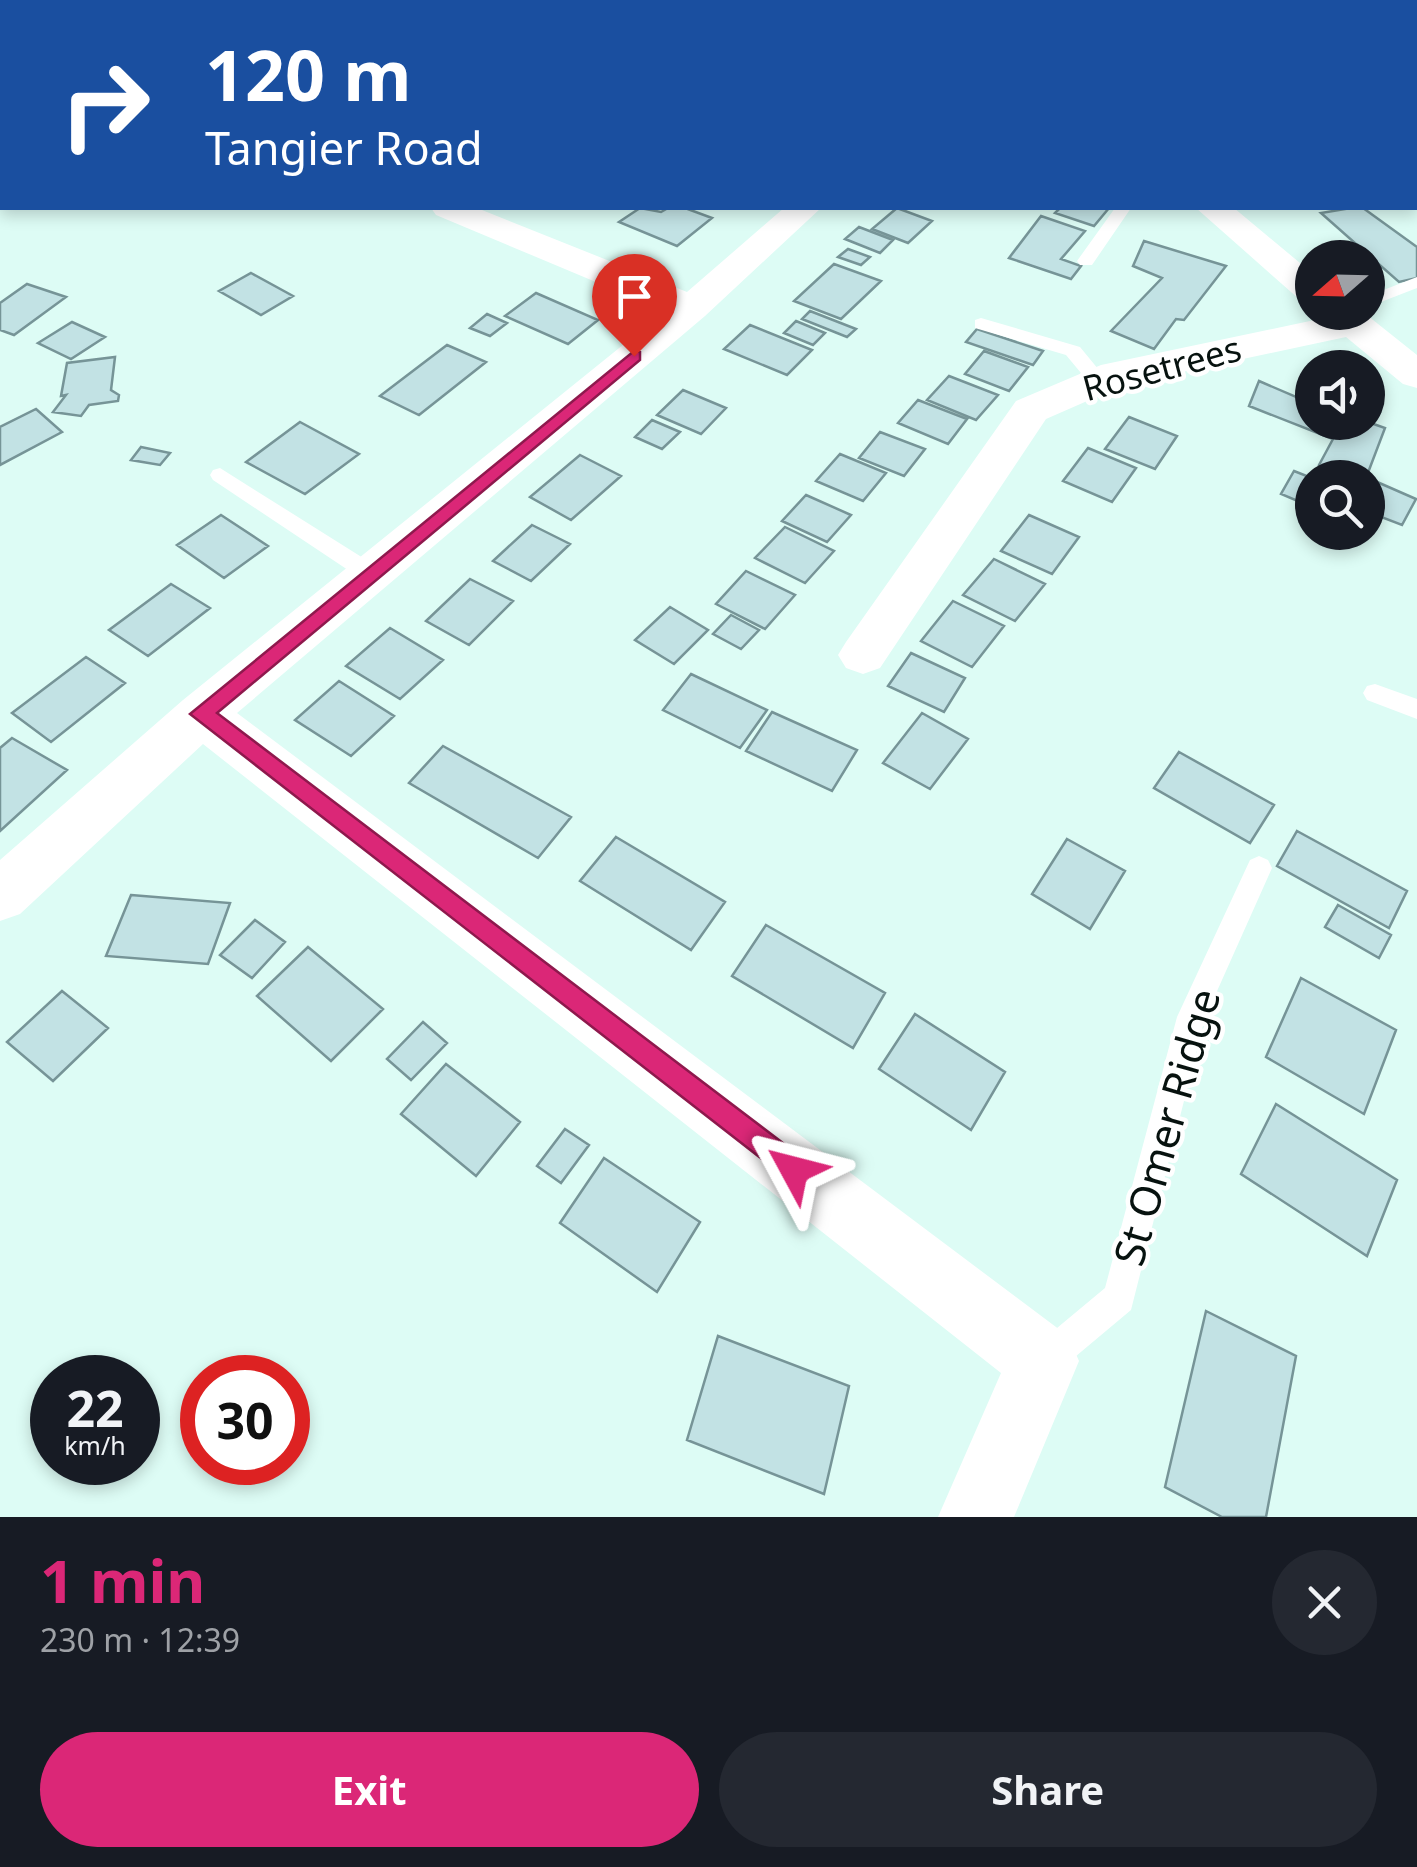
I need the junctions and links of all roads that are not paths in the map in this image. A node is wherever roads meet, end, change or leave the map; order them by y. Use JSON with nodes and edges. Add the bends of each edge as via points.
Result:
{"nodes":[{"id":1,"x":453,"y":210,"type":"edge"},
{"id":2,"x":802,"y":210,"type":"edge"},
{"id":3,"x":1121,"y":210,"type":"edge"},
{"id":4,"x":1215,"y":210,"type":"edge"},
{"id":5,"x":1086,"y":262,"type":"dead end"},
{"id":6,"x":1295,"y":277,"type":"edge"},
{"id":7,"x":1417,"y":282,"type":"edge"},
{"id":8,"x":1385,"y":296,"type":"edge"},
{"id":9,"x":692,"y":308,"type":"junction"},
{"id":10,"x":981,"y":324,"type":"dead end"},
{"id":11,"x":1295,"y":327,"type":"edge"},
{"id":12,"x":1367,"y":330,"type":"edge"},
{"id":13,"x":1417,"y":375,"type":"edge"},
{"id":14,"x":1098,"y":382,"type":"junction"},
{"id":15,"x":220,"y":475,"type":"dead end"},
{"id":16,"x":371,"y":574,"type":"junction"},
{"id":17,"x":862,"y":655,"type":"dead end"},
{"id":18,"x":1374,"y":694,"type":"dead end"},
{"id":19,"x":1417,"y":709,"type":"edge"},
{"id":20,"x":201,"y":714,"type":"junction"},
{"id":21,"x":1259,"y":868,"type":"dead end"},
{"id":22,"x":0,"y":896,"type":"edge"},
{"id":23,"x":1043,"y":1362,"type":"junction"},
{"id":24,"x":976,"y":1517,"type":"edge"}],
"edges":[{"from":1,"to":9,"type":"street"},
{"from":2,"to":9,"type":"street"},
{"from":3,"to":5,"type":"lane"},
{"from":4,"to":6,"type":"street"},
{"from":7,"to":8,"type":"lane"},
{"from":9,"to":16,"type":"street"},
{"from":10,"to":14,"type":"lane","via":[[1073,351]]},
{"from":11,"to":14,"type":"street","name":"Rosetrees"},
{"from":12,"to":13,"type":"street"},
{"from":14,"to":17,"type":"street","name":"Rosetrees","via":[[1031,410]]},
{"from":15,"to":16,"type":"lane"},
{"from":16,"to":20,"type":"street"},
{"from":18,"to":19,"type":"lane"},
{"from":20,"to":22,"type":"street"},
{"from":20,"to":23,"type":"street"},
{"from":21,"to":23,"type":"lane","name":"St Omer Ridge","via":[[1190,1017],[1119,1298]]},
{"from":23,"to":24,"type":"street"}]}
